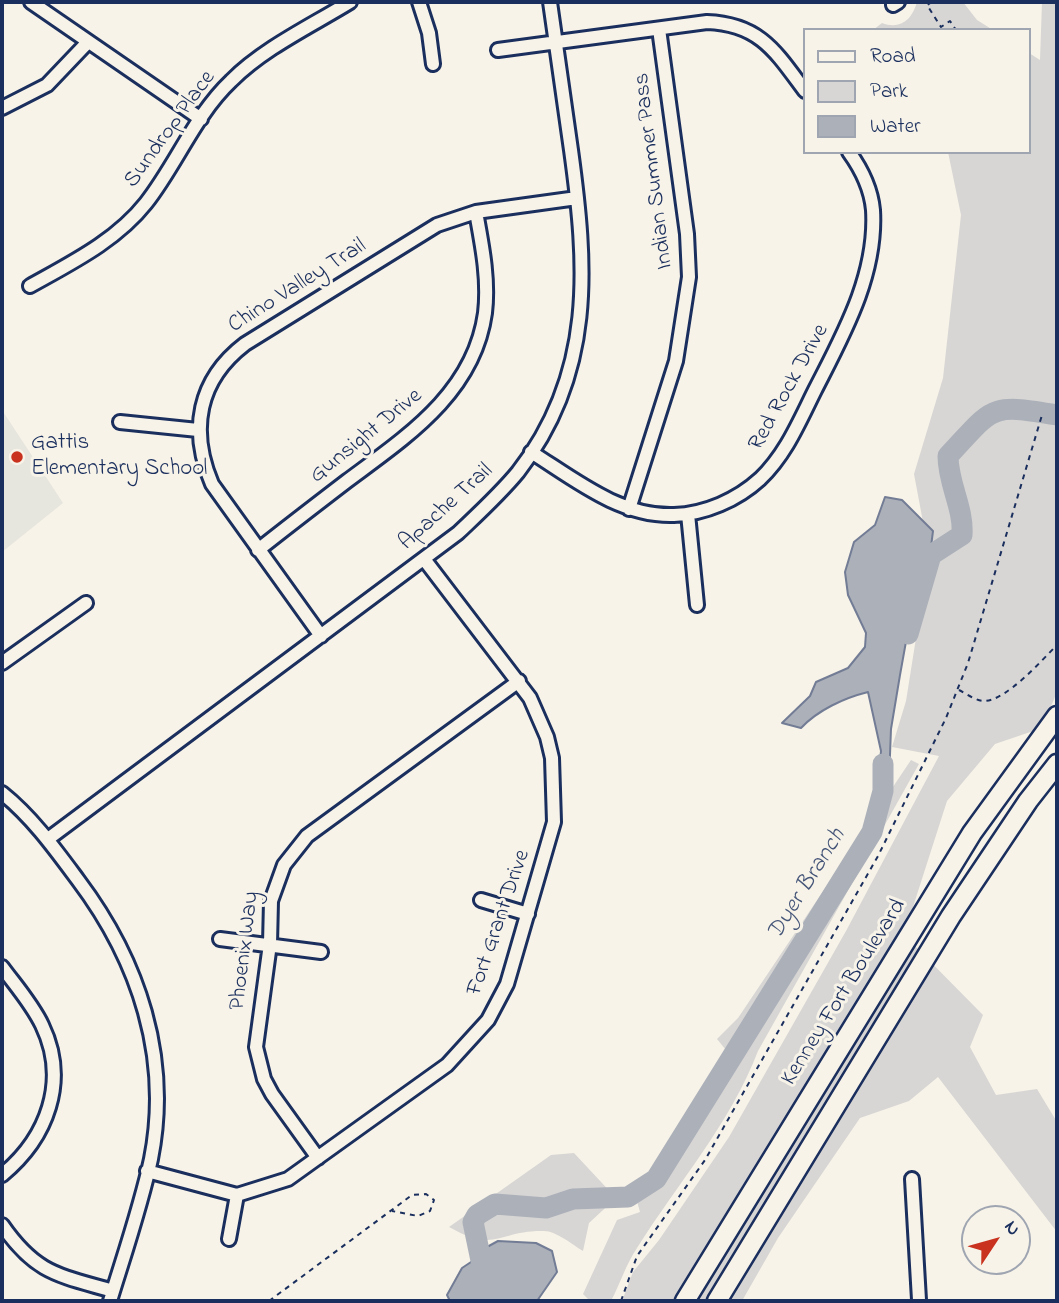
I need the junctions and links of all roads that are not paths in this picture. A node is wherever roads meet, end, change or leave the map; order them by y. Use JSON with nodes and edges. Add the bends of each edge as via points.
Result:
{"nodes":[{"id":1,"x":31,"y":2,"type":"edge"},
{"id":2,"x":350,"y":2,"type":"edge"},
{"id":3,"x":419,"y":2,"type":"edge"},
{"id":4,"x":550,"y":2,"type":"edge"},
{"id":5,"x":659,"y":29,"type":"junction"},
{"id":6,"x":88,"y":42,"type":"junction"},
{"id":7,"x":556,"y":42,"type":"junction"},
{"id":8,"x":498,"y":50,"type":"dead end"},
{"id":9,"x":433,"y":64,"type":"dead end"},
{"id":10,"x":804,"y":90,"type":"edge"},
{"id":11,"x":2,"y":108,"type":"edge"},
{"id":12,"x":201,"y":119,"type":"junction"},
{"id":13,"x":850,"y":154,"type":"edge"},
{"id":14,"x":577,"y":198,"type":"junction"},
{"id":15,"x":476,"y":212,"type":"junction"},
{"id":16,"x":30,"y":286,"type":"dead end"},
{"id":17,"x":120,"y":422,"type":"dead end"},
{"id":18,"x":198,"y":430,"type":"junction"},
{"id":19,"x":531,"y":452,"type":"junction"},
{"id":20,"x":629,"y":509,"type":"junction"},
{"id":21,"x":688,"y":514,"type":"junction"},
{"id":22,"x":258,"y":550,"type":"junction"},
{"id":23,"x":425,"y":559,"type":"junction"},
{"id":24,"x":86,"y":603,"type":"dead end"},
{"id":25,"x":697,"y":605,"type":"dead end"},
{"id":26,"x":321,"y":636,"type":"junction"},
{"id":27,"x":2,"y":663,"type":"edge"},
{"id":28,"x":519,"y":681,"type":"junction"},
{"id":29,"x":1057,"y":716,"type":"edge"},
{"id":30,"x":1057,"y":764,"type":"edge"},
{"id":31,"x":2,"y":793,"type":"edge"},
{"id":32,"x":48,"y":839,"type":"junction"},
{"id":33,"x":481,"y":900,"type":"dead end"},
{"id":34,"x":527,"y":914,"type":"junction"},
{"id":35,"x":220,"y":939,"type":"dead end"},
{"id":36,"x":270,"y":944,"type":"junction"},
{"id":37,"x":321,"y":952,"type":"dead end"},
{"id":38,"x":2,"y":967,"type":"edge"},
{"id":39,"x":318,"y":1158,"type":"junction"},
{"id":40,"x":147,"y":1171,"type":"junction"},
{"id":41,"x":2,"y":1175,"type":"edge"},
{"id":42,"x":912,"y":1179,"type":"dead end"},
{"id":43,"x":237,"y":1195,"type":"junction"},
{"id":44,"x":2,"y":1225,"type":"edge"},
{"id":45,"x":229,"y":1239,"type":"dead end"},
{"id":46,"x":111,"y":1296,"type":"edge"},
{"id":47,"x":685,"y":1301,"type":"edge"},
{"id":48,"x":717,"y":1301,"type":"edge"},
{"id":49,"x":920,"y":1301,"type":"edge"}],
"edges":[{"from":1,"to":6,"type":"street"},
{"from":2,"to":12,"type":"street","name":"Sundrop Place","via":[[244,69]]},
{"from":3,"to":9,"type":"street"},
{"from":4,"to":7,"type":"street","name":"Apache Trail"},
{"from":5,"to":7,"type":"street"},
{"from":5,"to":10,"type":"street","via":[[706,22],[748,30],[775,50]]},
{"from":5,"to":20,"type":"street","name":"Indian Summer Pass","via":[[689,277],[676,361]]},
{"from":6,"to":11,"type":"street","via":[[47,85]]},
{"from":6,"to":12,"type":"street"},
{"from":7,"to":8,"type":"street"},
{"from":7,"to":14,"type":"street","name":"Apache Trail"},
{"from":12,"to":16,"type":"street","name":"Sundrop Place","via":[[129,222]]},
{"from":13,"to":21,"type":"street","name":"Red Rock Drive","via":[[864,175],[873,211],[862,286],[850,321],[786,449],[772,466],[721,505]]},
{"from":14,"to":15,"type":"street","name":"Chino Valley Trail"},
{"from":14,"to":19,"type":"street","name":"Apache Trail","via":[[584,270],[580,325],[559,397]]},
{"from":15,"to":18,"type":"street","name":"Chino Valley Trail","via":[[429,230],[231,355],[209,384]]},
{"from":15,"to":22,"type":"street","name":"Gunsight Drive","via":[[485,313],[470,359],[449,394],[420,426]]},
{"from":17,"to":18,"type":"street"},
{"from":18,"to":22,"type":"street","name":"Chino Valley Trail","via":[[201,458],[212,484]]},
{"from":19,"to":20,"type":"street","name":"Red Rock Drive"},
{"from":19,"to":23,"type":"street","name":"Apache Trail","via":[[490,503]]},
{"from":20,"to":21,"type":"street","name":"Red Rock Drive","via":[[656,515]]},
{"from":21,"to":25,"type":"street"},
{"from":22,"to":26,"type":"street","name":"Chino Valley Trail"},
{"from":23,"to":26,"type":"street","name":"Apache Trail"},
{"from":23,"to":28,"type":"street","name":"Fort Grant Drive"},
{"from":24,"to":27,"type":"street"},
{"from":26,"to":32,"type":"street","name":"Apache Trail"},
{"from":28,"to":34,"type":"street","name":"Fort Grant Drive","via":[[547,737],[555,779],[554,822]]},
{"from":28,"to":36,"type":"street","name":"Phoenix Way","via":[[300,843],[276,883]]},
{"from":29,"to":47,"type":"main road","name":"Kenney Fort Boulevard","via":[[972,833]]},
{"from":30,"to":48,"type":"main road","via":[[951,916]]},
{"from":31,"to":32,"type":"street"},
{"from":32,"to":40,"type":"street","via":[[107,923],[142,1000],[151,1031],[157,1096]]},
{"from":33,"to":34,"type":"street"},
{"from":34,"to":39,"type":"street","name":"Fort Grant Drive","via":[[507,984],[475,1036],[447,1065]]},
{"from":35,"to":36,"type":"street"},
{"from":36,"to":37,"type":"street"},
{"from":36,"to":39,"type":"street","name":"Phoenix Way","via":[[256,1030],[259,1063],[272,1094]]},
{"from":38,"to":41,"type":"street","via":[[42,1026],[54,1073],[48,1113],[36,1139]]},
{"from":39,"to":43,"type":"street","name":"Fort Grant Drive","via":[[279,1183]]},
{"from":40,"to":43,"type":"street"},
{"from":40,"to":46,"type":"street"},
{"from":42,"to":49,"type":"street"},
{"from":43,"to":45,"type":"street"},
{"from":44,"to":46,"type":"street","via":[[36,1265]]}]}
